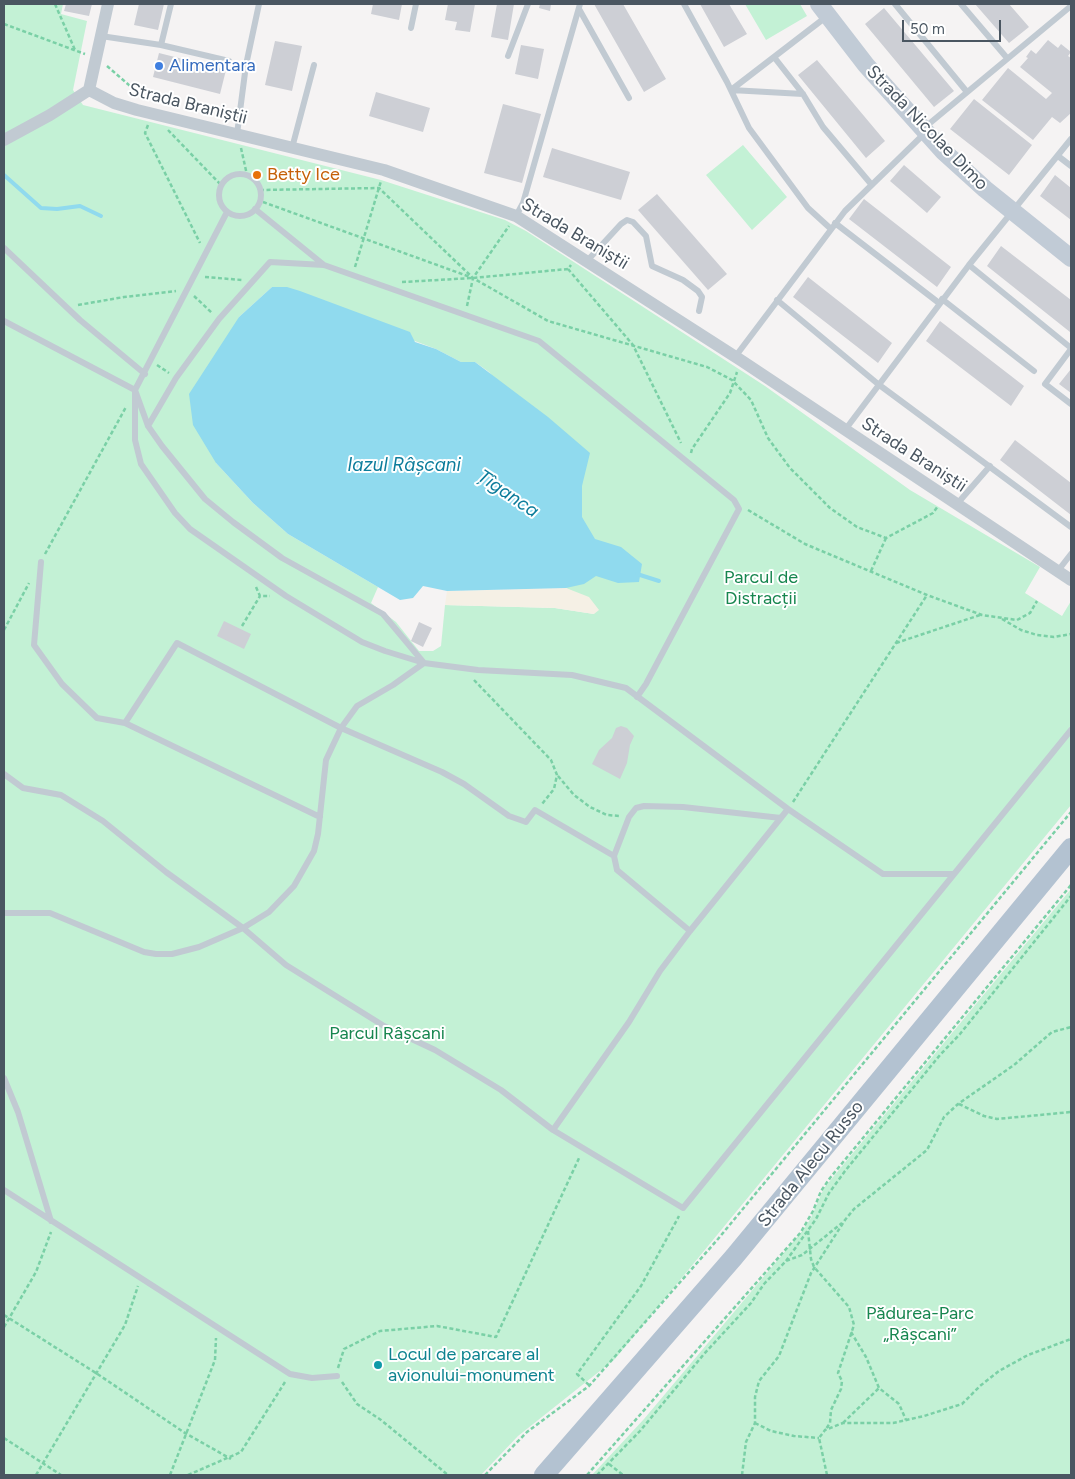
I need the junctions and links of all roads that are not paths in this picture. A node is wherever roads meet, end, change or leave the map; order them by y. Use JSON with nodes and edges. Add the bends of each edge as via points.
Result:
{"nodes":[{"id":1,"x":108,"y":4,"type":"edge"},
{"id":2,"x":171,"y":4,"type":"edge"},
{"id":3,"x":259,"y":4,"type":"edge"},
{"id":4,"x":416,"y":4,"type":"edge"},
{"id":5,"x":528,"y":4,"type":"edge"},
{"id":6,"x":684,"y":4,"type":"edge"},
{"id":7,"x":895,"y":4,"type":"edge"},
{"id":8,"x":962,"y":4,"type":"edge"},
{"id":9,"x":580,"y":6,"type":"edge"},
{"id":10,"x":1071,"y":6,"type":"edge"},
{"id":11,"x":823,"y":10,"type":"edge"},
{"id":12,"x":411,"y":28,"type":"dead end"},
{"id":13,"x":101,"y":36,"type":"junction"},
{"id":14,"x":161,"y":45,"type":"junction"},
{"id":15,"x":508,"y":56,"type":"dead end"},
{"id":16,"x":774,"y":56,"type":"junction"},
{"id":17,"x":1007,"y":58,"type":"junction"},
{"id":18,"x":229,"y":61,"type":"dead end"},
{"id":19,"x":314,"y":65,"type":"dead end"},
{"id":20,"x":89,"y":90,"type":"junction"},
{"id":21,"x":731,"y":90,"type":"junction"},
{"id":22,"x":967,"y":92,"type":"junction"},
{"id":23,"x":803,"y":94,"type":"junction"},
{"id":24,"x":629,"y":98,"type":"dead end"},
{"id":25,"x":924,"y":130,"type":"junction"},
{"id":26,"x":237,"y":134,"type":"junction"},
{"id":27,"x":1071,"y":139,"type":"edge"},
{"id":28,"x":4,"y":140,"type":"edge"},
{"id":29,"x":292,"y":148,"type":"junction"},
{"id":30,"x":1058,"y":156,"type":"junction"},
{"id":31,"x":1071,"y":166,"type":"edge"},
{"id":32,"x":871,"y":184,"type":"junction"},
{"id":33,"x":255,"y":209,"type":"junction"},
{"id":34,"x":1012,"y":211,"type":"junction"},
{"id":35,"x":227,"y":212,"type":"junction"},
{"id":36,"x":516,"y":216,"type":"junction"},
{"id":37,"x":836,"y":223,"type":"junction"},
{"id":38,"x":831,"y":229,"type":"junction"},
{"id":39,"x":4,"y":248,"type":"edge"},
{"id":40,"x":583,"y":257,"type":"junction"},
{"id":41,"x":1071,"y":258,"type":"edge"},
{"id":42,"x":324,"y":265,"type":"junction"},
{"id":43,"x":969,"y":265,"type":"junction"},
{"id":44,"x":777,"y":300,"type":"junction"},
{"id":45,"x":940,"y":301,"type":"junction"},
{"id":46,"x":698,"y":311,"type":"dead end"},
{"id":47,"x":4,"y":320,"type":"edge"},
{"id":48,"x":1071,"y":349,"type":"edge"},
{"id":49,"x":738,"y":359,"type":"junction"},
{"id":50,"x":1034,"y":371,"type":"dead end"},
{"id":51,"x":145,"y":374,"type":"junction"},
{"id":52,"x":878,"y":384,"type":"junction"},
{"id":53,"x":135,"y":390,"type":"junction"},
{"id":54,"x":1071,"y":404,"type":"edge"},
{"id":55,"x":148,"y":426,"type":"junction"},
{"id":56,"x":845,"y":431,"type":"junction"},
{"id":57,"x":990,"y":466,"type":"junction"},
{"id":58,"x":957,"y":504,"type":"junction"},
{"id":59,"x":1071,"y":527,"type":"edge"},
{"id":60,"x":1071,"y":554,"type":"edge"},
{"id":61,"x":41,"y":562,"type":"road end"},
{"id":62,"x":1058,"y":572,"type":"junction"},
{"id":63,"x":1071,"y":580,"type":"edge"},
{"id":64,"x":424,"y":663,"type":"junction"},
{"id":65,"x":637,"y":697,"type":"junction"},
{"id":66,"x":125,"y":723,"type":"junction"},
{"id":67,"x":341,"y":728,"type":"junction"},
{"id":68,"x":1071,"y":730,"type":"edge"},
{"id":69,"x":4,"y":774,"type":"edge"},
{"id":70,"x":788,"y":810,"type":"junction"},
{"id":71,"x":320,"y":817,"type":"junction"},
{"id":72,"x":781,"y":818,"type":"junction"},
{"id":73,"x":1071,"y":848,"type":"edge"},
{"id":74,"x":614,"y":856,"type":"junction"},
{"id":75,"x":954,"y":874,"type":"junction"},
{"id":76,"x":4,"y":913,"type":"edge"},
{"id":77,"x":243,"y":928,"type":"junction"},
{"id":78,"x":690,"y":931,"type":"junction"},
{"id":79,"x":4,"y":1078,"type":"edge"},
{"id":80,"x":553,"y":1130,"type":"junction"},
{"id":81,"x":4,"y":1190,"type":"edge"},
{"id":82,"x":51,"y":1221,"type":"junction"},
{"id":83,"x":337,"y":1376,"type":"road end"},
{"id":84,"x":544,"y":1475,"type":"edge"}],
"edges":[{"from":1,"to":13,"type":"street"},
{"from":2,"to":14,"type":"lane"},
{"from":3,"to":26,"type":"lane","via":[[246,65]]},
{"from":4,"to":12,"type":"lane"},
{"from":5,"to":15,"type":"lane"},
{"from":6,"to":21,"type":"lane"},
{"from":7,"to":22,"type":"lane"},
{"from":8,"to":17,"type":"lane"},
{"from":9,"to":24,"type":"lane"},
{"from":9,"to":36,"type":"lane","via":[[523,203]]},
{"from":10,"to":17,"type":"lane"},
{"from":11,"to":16,"type":"lane"},
{"from":11,"to":25,"type":"main road","name":"Strada Nicolae Dimo","via":[[866,65]]},
{"from":13,"to":14,"type":"lane"},
{"from":13,"to":20,"type":"street"},
{"from":14,"to":18,"type":"lane"},
{"from":16,"to":21,"type":"lane"},
{"from":16,"to":23,"type":"lane"},
{"from":17,"to":22,"type":"lane"},
{"from":19,"to":29,"type":"lane"},
{"from":20,"to":26,"type":"street","name":"Strada Braniștii","via":[[114,103],[153,115]]},
{"from":20,"to":28,"type":"street"},
{"from":21,"to":23,"type":"lane"},
{"from":21,"to":38,"type":"lane","via":[[748,128],[778,170],[808,208]]},
{"from":22,"to":25,"type":"lane"},
{"from":23,"to":32,"type":"lane","via":[[822,127]]},
{"from":25,"to":32,"type":"lane"},
{"from":25,"to":34,"type":"main road","name":"Strada Nicolae Dimo","via":[[962,169]]},
{"from":26,"to":29,"type":"street","name":"Strada Braniștii"},
{"from":27,"to":30,"type":"lane"},
{"from":29,"to":36,"type":"street","name":"Strada Braniștii","via":[[384,170]]},
{"from":30,"to":31,"type":"lane"},
{"from":30,"to":34,"type":"lane"},
{"from":32,"to":37,"type":"lane"},
{"from":33,"to":35,"type":"lane","via":[[238,216]]},
{"from":33,"to":35,"type":"lane","via":[[260,200],[260,190],[253,179],[247,175],[230,176],[219,190],[220,202]]},
{"from":33,"to":42,"type":"lane"},
{"from":34,"to":41,"type":"main road","name":"Strada Nicolae Dimo"},
{"from":34,"to":43,"type":"lane"},
{"from":35,"to":51,"type":"lane"},
{"from":36,"to":40,"type":"street","name":"Strada Braniștii"},
{"from":37,"to":38,"type":"lane"},
{"from":37,"to":45,"type":"lane"},
{"from":38,"to":44,"type":"lane"},
{"from":39,"to":51,"type":"lane","via":[[66,307]]},
{"from":40,"to":46,"type":"lane","via":[[626,220],[633,222],[646,236],[652,266],[683,280],[698,291],[702,297]]},
{"from":40,"to":49,"type":"street","name":"Strada Braniștii"},
{"from":42,"to":55,"type":"lane","via":[[270,262],[219,319],[176,378]]},
{"from":42,"to":65,"type":"lane","via":[[539,341],[734,500],[739,509]]},
{"from":43,"to":45,"type":"lane"},
{"from":43,"to":48,"type":"lane"},
{"from":44,"to":49,"type":"lane"},
{"from":44,"to":52,"type":"lane"},
{"from":45,"to":50,"type":"lane"},
{"from":45,"to":52,"type":"lane"},
{"from":47,"to":53,"type":"lane"},
{"from":48,"to":54,"type":"lane","via":[[1045,384]]},
{"from":49,"to":56,"type":"street","name":"Strada Braniștii"},
{"from":51,"to":53,"type":"lane"},
{"from":52,"to":56,"type":"lane"},
{"from":52,"to":57,"type":"lane"},
{"from":53,"to":55,"type":"lane"},
{"from":53,"to":64,"type":"lane","via":[[135,440],[141,464],[190,529],[286,596],[362,642]]},
{"from":55,"to":64,"type":"lane","via":[[205,499],[282,558],[383,614]]},
{"from":56,"to":58,"type":"street","name":"Strada Braniștii"},
{"from":57,"to":58,"type":"lane"},
{"from":57,"to":59,"type":"lane"},
{"from":58,"to":62,"type":"street","name":"Strada Braniștii"},
{"from":60,"to":62,"type":"lane"},
{"from":61,"to":66,"type":"lane","via":[[34,645],[62,684],[97,718]]},
{"from":62,"to":63,"type":"street","name":"Strada Braniștii"},
{"from":64,"to":65,"type":"lane","via":[[572,675],[619,686]]},
{"from":64,"to":67,"type":"lane","via":[[357,706]]},
{"from":65,"to":70,"type":"lane"},
{"from":66,"to":67,"type":"lane","via":[[177,643]]},
{"from":66,"to":71,"type":"lane"},
{"from":67,"to":71,"type":"lane","via":[[326,760]]},
{"from":67,"to":74,"type":"lane","via":[[442,772],[509,816],[526,822],[536,810]]},
{"from":68,"to":75,"type":"lane"},
{"from":69,"to":77,"type":"lane","via":[[23,788],[61,795],[103,821]]},
{"from":70,"to":72,"type":"lane"},
{"from":70,"to":75,"type":"lane","via":[[883,874]]},
{"from":71,"to":77,"type":"lane","via":[[314,851],[294,886],[270,912]]},
{"from":72,"to":74,"type":"lane","via":[[683,807],[636,808],[629,817]]},
{"from":72,"to":78,"type":"lane"},
{"from":73,"to":84,"type":"main road","name":"Strada Alecu Russo","via":[[734,1257]]},
{"from":74,"to":78,"type":"lane","via":[[617,870]]},
{"from":75,"to":80,"type":"lane","via":[[683,1208]]},
{"from":76,"to":77,"type":"lane","via":[[50,913],[156,954],[172,954],[199,947]]},
{"from":77,"to":80,"type":"lane","via":[[302,976],[384,1026],[435,1050],[501,1090]]},
{"from":78,"to":80,"type":"lane"},
{"from":79,"to":82,"type":"lane","via":[[18,1112]]},
{"from":81,"to":82,"type":"lane"},
{"from":82,"to":83,"type":"lane","via":[[290,1374],[312,1378]]}]}
